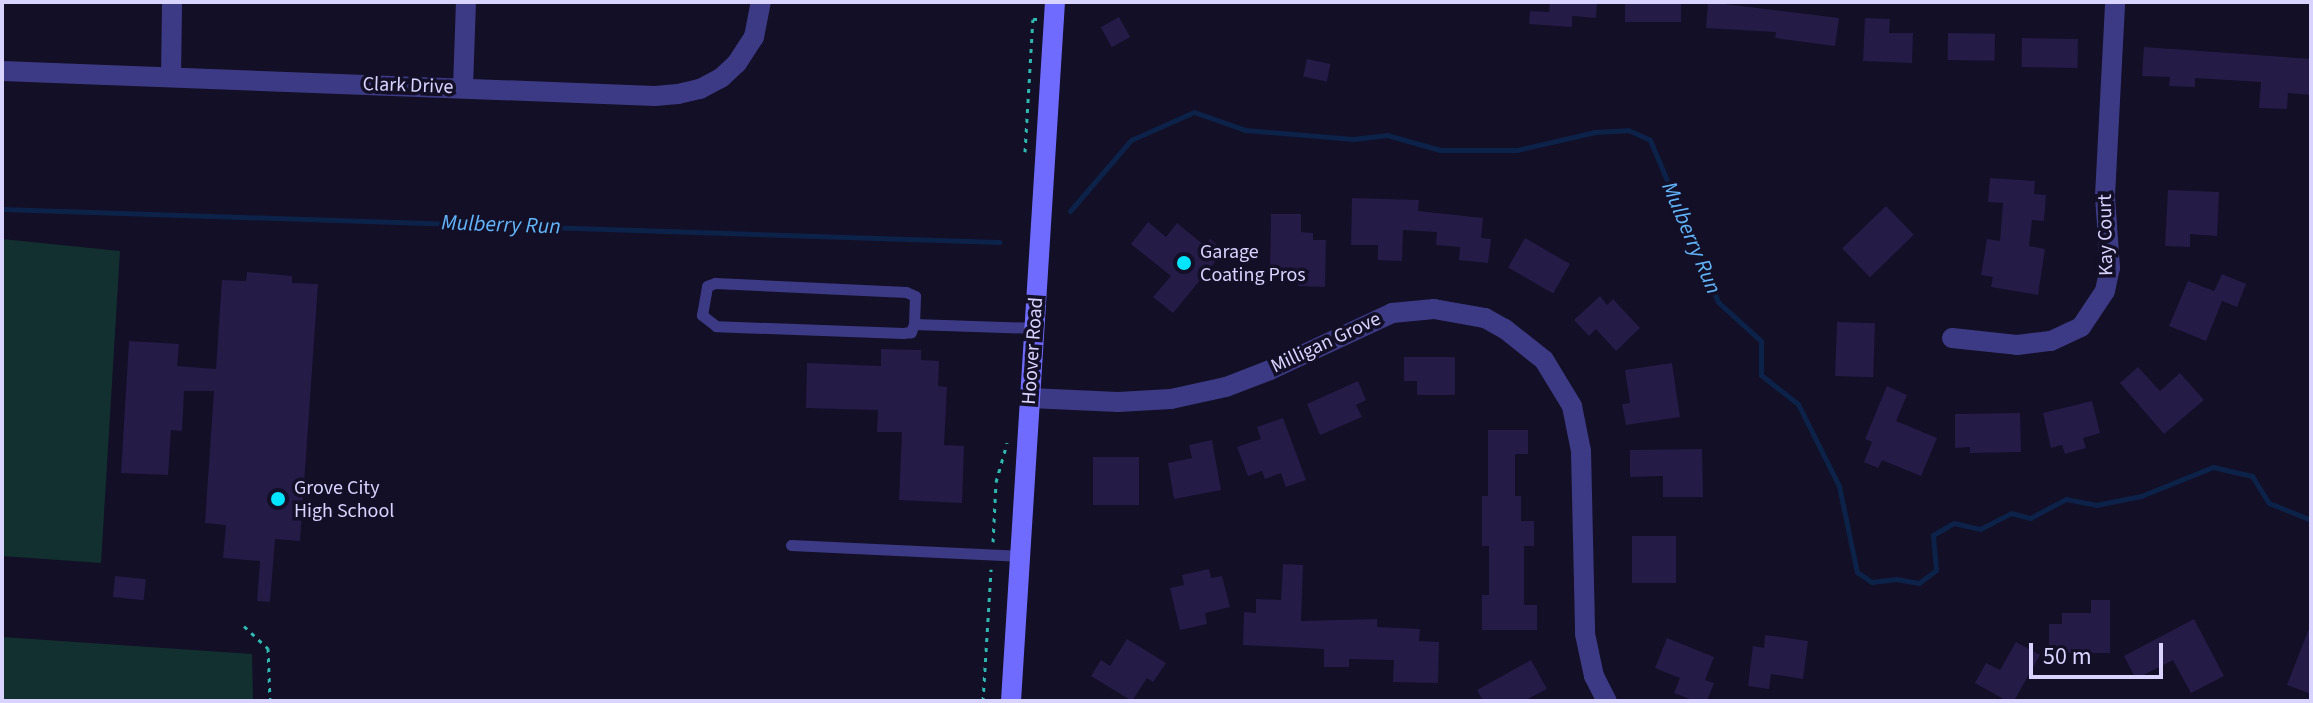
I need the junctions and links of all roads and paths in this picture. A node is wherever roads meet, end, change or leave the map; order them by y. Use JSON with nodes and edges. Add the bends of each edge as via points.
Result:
{"nodes":[{"id":1,"x":172,"y":2,"type":"edge"},
{"id":2,"x":466,"y":2,"type":"edge"},
{"id":3,"x":761,"y":2,"type":"edge"},
{"id":4,"x":2115,"y":2,"type":"edge"},
{"id":5,"x":1055,"y":11,"type":"edge"},
{"id":6,"x":2,"y":71,"type":"edge"},
{"id":7,"x":171,"y":77,"type":"junction"},
{"id":8,"x":463,"y":87,"type":"junction"},
{"id":9,"x":1024,"y":160,"type":"dead end"},
{"id":10,"x":914,"y":324,"type":"junction"},
{"id":11,"x":1035,"y":328,"type":"junction"},
{"id":12,"x":1952,"y":338,"type":"dead end"},
{"id":13,"x":1030,"y":398,"type":"junction"},
{"id":14,"x":1008,"y":439,"type":"dead end"},
{"id":15,"x":791,"y":545,"type":"dead end"},
{"id":16,"x":992,"y":554,"type":"junction"},
{"id":17,"x":1021,"y":556,"type":"junction"},
{"id":18,"x":244,"y":626,"type":"dead end"},
{"id":19,"x":270,"y":701,"type":"edge"},
{"id":20,"x":983,"y":701,"type":"edge"},
{"id":21,"x":1011,"y":701,"type":"edge"},
{"id":22,"x":1607,"y":701,"type":"edge"}],
"edges":[{"from":1,"to":7,"type":"street"},
{"from":2,"to":8,"type":"street"},
{"from":3,"to":8,"type":"street","name":"Clark Drive","via":[[747,50],[721,78],[700,89],[655,96]]},
{"from":4,"to":12,"type":"street","name":"Kay Court","via":[[2105,196],[2110,268],[2105,291],[2081,327],[2051,341],[2017,345]]},
{"from":5,"to":9,"type":"path","via":[[1033,19]]},
{"from":5,"to":11,"type":"main road","name":"Hoover Road"},
{"from":6,"to":7,"type":"street","name":"Clark Drive"},
{"from":7,"to":8,"type":"street","name":"Clark Drive"},
{"from":10,"to":10,"type":"lane","via":[[915,296],[906,292],[715,283],[707,286],[702,315],[716,326],[903,333],[911,332]]},
{"from":10,"to":11,"type":"lane"},
{"from":11,"to":13,"type":"main road","name":"Hoover Road"},
{"from":13,"to":17,"type":"main road","name":"Hoover Road"},
{"from":13,"to":22,"type":"street","name":"Milligan Grove","via":[[1118,402],[1212,390],[1270,370],[1362,325],[1413,309],[1461,313],[1495,323],[1544,360],[1579,428],[1585,634],[1594,676]]},
{"from":14,"to":16,"type":"path","via":[[996,482]]},
{"from":15,"to":16,"type":"lane"},
{"from":16,"to":17,"type":"lane"},
{"from":16,"to":20,"type":"path"},
{"from":17,"to":21,"type":"main road","name":"Hoover Road"},
{"from":18,"to":19,"type":"path","via":[[268,648]]}]}
